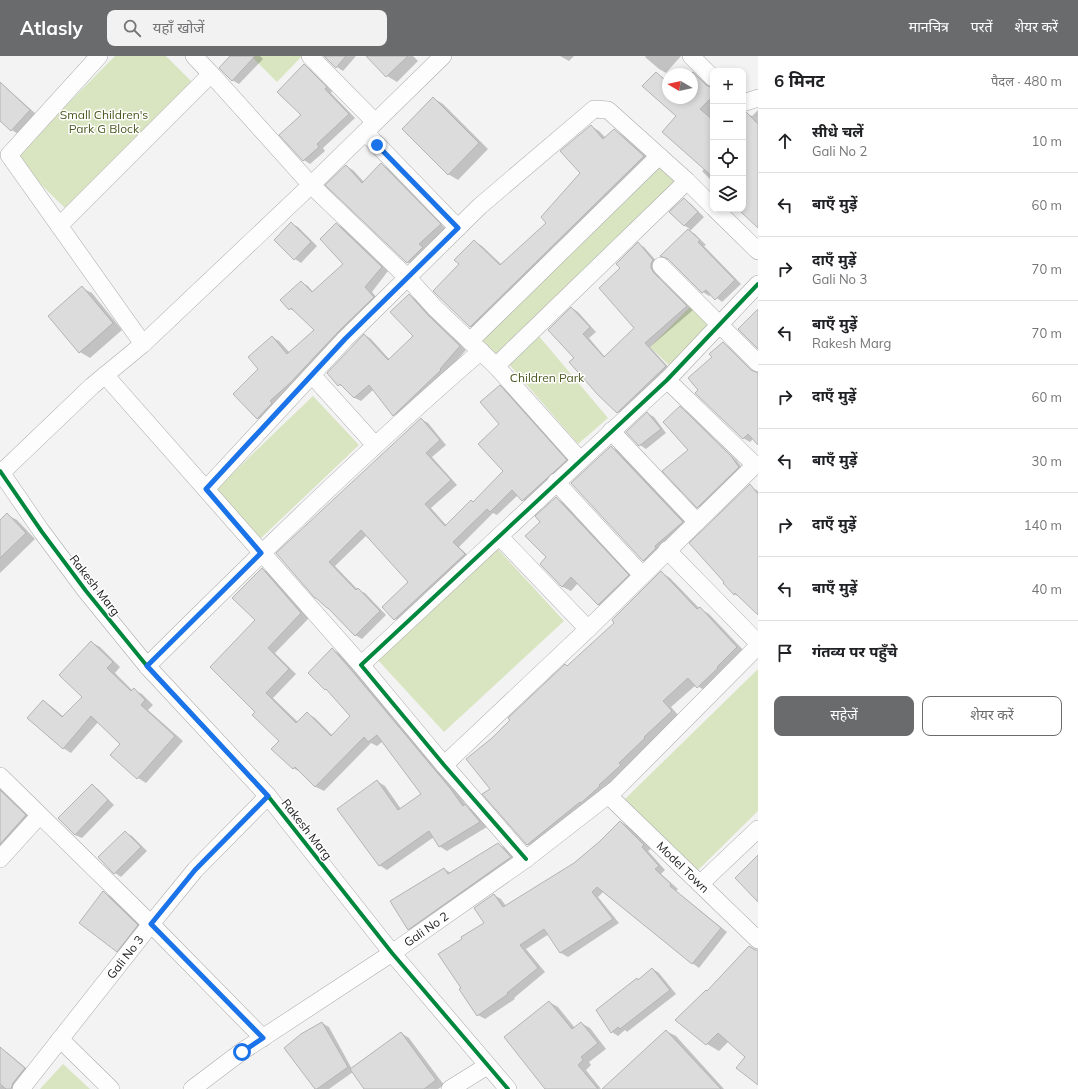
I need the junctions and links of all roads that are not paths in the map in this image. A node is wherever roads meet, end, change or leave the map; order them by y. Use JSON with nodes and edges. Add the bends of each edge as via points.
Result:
{"nodes":[{"id":1,"x":99,"y":56,"type":"edge"},
{"id":2,"x":194,"y":56,"type":"edge"},
{"id":3,"x":310,"y":56,"type":"edge"},
{"id":4,"x":691,"y":56,"type":"edge"},
{"id":5,"x":439,"y":57,"type":"edge"},
{"id":6,"x":212,"y":74,"type":"junction"},
{"id":7,"x":710,"y":75,"type":"edge"},
{"id":8,"x":758,"y":98,"type":"edge"},
{"id":9,"x":746,"y":102,"type":"edge"},
{"id":10,"x":370,"y":127,"type":"junction"},
{"id":11,"x":659,"y":156,"type":"junction"},
{"id":12,"x":687,"y":181,"type":"junction"},
{"id":13,"x":311,"y":185,"type":"junction"},
{"id":14,"x":710,"y":204,"type":"edge"},
{"id":15,"x":718,"y":212,"type":"edge"},
{"id":16,"x":59,"y":226,"type":"junction"},
{"id":17,"x":458,"y":228,"type":"junction"},
{"id":18,"x":758,"y":251,"type":"edge"},
{"id":19,"x":661,"y":266,"type":"dead end"},
{"id":20,"x":408,"y":278,"type":"junction"},
{"id":21,"x":758,"y":284,"type":"edge"},
{"id":22,"x":720,"y":324,"type":"junction"},
{"id":23,"x":143,"y":344,"type":"junction"},
{"id":24,"x":476,"y":346,"type":"junction"},
{"id":25,"x":758,"y":363,"type":"edge"},
{"id":26,"x":496,"y":366,"type":"junction"},
{"id":27,"x":105,"y":375,"type":"junction"},
{"id":28,"x":312,"y":375,"type":"junction"},
{"id":29,"x":667,"y":380,"type":"junction"},
{"id":30,"x":611,"y":431,"type":"junction"},
{"id":31,"x":375,"y":445,"type":"junction"},
{"id":32,"x":580,"y":460,"type":"junction"},
{"id":33,"x":757,"y":466,"type":"edge"},
{"id":34,"x":1,"y":472,"type":"edge"},
{"id":35,"x":556,"y":482,"type":"junction"},
{"id":36,"x":206,"y":489,"type":"junction"},
{"id":37,"x":697,"y":522,"type":"junction"},
{"id":38,"x":499,"y":536,"type":"junction"},
{"id":39,"x":668,"y":550,"type":"junction"},
{"id":40,"x":261,"y":553,"type":"junction"},
{"id":41,"x":642,"y":575,"type":"junction"},
{"id":42,"x":588,"y":629,"type":"junction"},
{"id":43,"x":758,"y":644,"type":"edge"},
{"id":44,"x":147,"y":666,"type":"junction"},
{"id":45,"x":361,"y":666,"type":"junction"},
{"id":46,"x":444,"y":765,"type":"junction"},
{"id":47,"x":0,"y":776,"type":"edge"},
{"id":48,"x":612,"y":792,"type":"junction"},
{"id":49,"x":268,"y":796,"type":"junction"},
{"id":50,"x":39,"y":816,"type":"junction"},
{"id":51,"x":758,"y":829,"type":"edge"},
{"id":52,"x":0,"y":859,"type":"edge"},
{"id":53,"x":526,"y":859,"type":"junction"},
{"id":54,"x":700,"y":884,"type":"junction"},
{"id":55,"x":151,"y":924,"type":"junction"},
{"id":56,"x":758,"y":940,"type":"edge"},
{"id":57,"x":392,"y":953,"type":"junction"},
{"id":58,"x":263,"y":1038,"type":"junction"},
{"id":59,"x":60,"y":1039,"type":"junction"},
{"id":60,"x":487,"y":1066,"type":"junction"},
{"id":61,"x":21,"y":1089,"type":"edge"},
{"id":62,"x":111,"y":1089,"type":"edge"},
{"id":63,"x":192,"y":1089,"type":"edge"},
{"id":64,"x":450,"y":1089,"type":"edge"},
{"id":65,"x":508,"y":1089,"type":"edge"}],
"edges":[{"from":1,"to":16,"type":"street","via":[[10,155]]},
{"from":2,"to":6,"type":"street"},
{"from":3,"to":10,"type":"street"},
{"from":4,"to":7,"type":"street"},
{"from":5,"to":10,"type":"street"},
{"from":6,"to":13,"type":"street"},
{"from":6,"to":16,"type":"street"},
{"from":8,"to":9,"type":"street"},
{"from":10,"to":13,"type":"street"},
{"from":10,"to":17,"type":"street"},
{"from":11,"to":12,"type":"street"},
{"from":11,"to":17,"type":"street","via":[[608,110],[594,109],[480,206]]},
{"from":11,"to":24,"type":"street"},
{"from":12,"to":14,"type":"street"},
{"from":12,"to":26,"type":"street"},
{"from":13,"to":20,"type":"street"},
{"from":13,"to":23,"type":"street"},
{"from":15,"to":18,"type":"street"},
{"from":16,"to":23,"type":"street"},
{"from":17,"to":20,"type":"street"},
{"from":19,"to":22,"type":"street"},
{"from":20,"to":24,"type":"street","via":[[435,308]]},
{"from":20,"to":28,"type":"street"},
{"from":21,"to":22,"type":"street"},
{"from":22,"to":25,"type":"street"},
{"from":22,"to":29,"type":"street"},
{"from":23,"to":27,"type":"street"},
{"from":24,"to":26,"type":"street"},
{"from":24,"to":31,"type":"street"},
{"from":26,"to":32,"type":"street"},
{"from":27,"to":34,"type":"street"},
{"from":27,"to":36,"type":"street"},
{"from":28,"to":31,"type":"street"},
{"from":28,"to":36,"type":"street"},
{"from":29,"to":30,"type":"street"},
{"from":29,"to":33,"type":"street"},
{"from":30,"to":32,"type":"street"},
{"from":30,"to":37,"type":"street"},
{"from":31,"to":40,"type":"street"},
{"from":32,"to":35,"type":"street"},
{"from":33,"to":37,"type":"street"},
{"from":34,"to":44,"type":"street","name":"Rakesh Marg","via":[[50,544]]},
{"from":35,"to":38,"type":"street"},
{"from":35,"to":41,"type":"street"},
{"from":36,"to":40,"type":"street"},
{"from":37,"to":39,"type":"street"},
{"from":38,"to":42,"type":"street"},
{"from":38,"to":45,"type":"street"},
{"from":39,"to":41,"type":"street"},
{"from":39,"to":43,"type":"street"},
{"from":40,"to":44,"type":"street"},
{"from":40,"to":45,"type":"street"},
{"from":41,"to":42,"type":"street"},
{"from":42,"to":46,"type":"street"},
{"from":43,"to":48,"type":"street","name":"Gali No 2"},
{"from":44,"to":49,"type":"street","name":"Rakesh Marg"},
{"from":45,"to":46,"type":"street"},
{"from":46,"to":53,"type":"street"},
{"from":47,"to":50,"type":"street"},
{"from":48,"to":53,"type":"street","name":"Gali No 2"},
{"from":48,"to":54,"type":"street","name":"Model Town"},
{"from":49,"to":55,"type":"street","name":"Gali No 3","via":[[195,870]]},
{"from":49,"to":57,"type":"street","name":"Rakesh Marg"},
{"from":50,"to":52,"type":"street"},
{"from":50,"to":55,"type":"street"},
{"from":51,"to":54,"type":"street"},
{"from":53,"to":57,"type":"street","name":"Gali No 2"},
{"from":54,"to":56,"type":"street","name":"Model Town"},
{"from":55,"to":58,"type":"street"},
{"from":55,"to":59,"type":"street","name":"Gali No 3"},
{"from":57,"to":58,"type":"street","name":"Gali No 2"},
{"from":57,"to":60,"type":"street","name":"Rakesh Marg"},
{"from":58,"to":63,"type":"street","name":"Gali No 2"},
{"from":59,"to":61,"type":"street","name":"Gali No 3"},
{"from":59,"to":62,"type":"street"},
{"from":60,"to":64,"type":"street"},
{"from":60,"to":65,"type":"street","name":"Rakesh Marg"}]}
